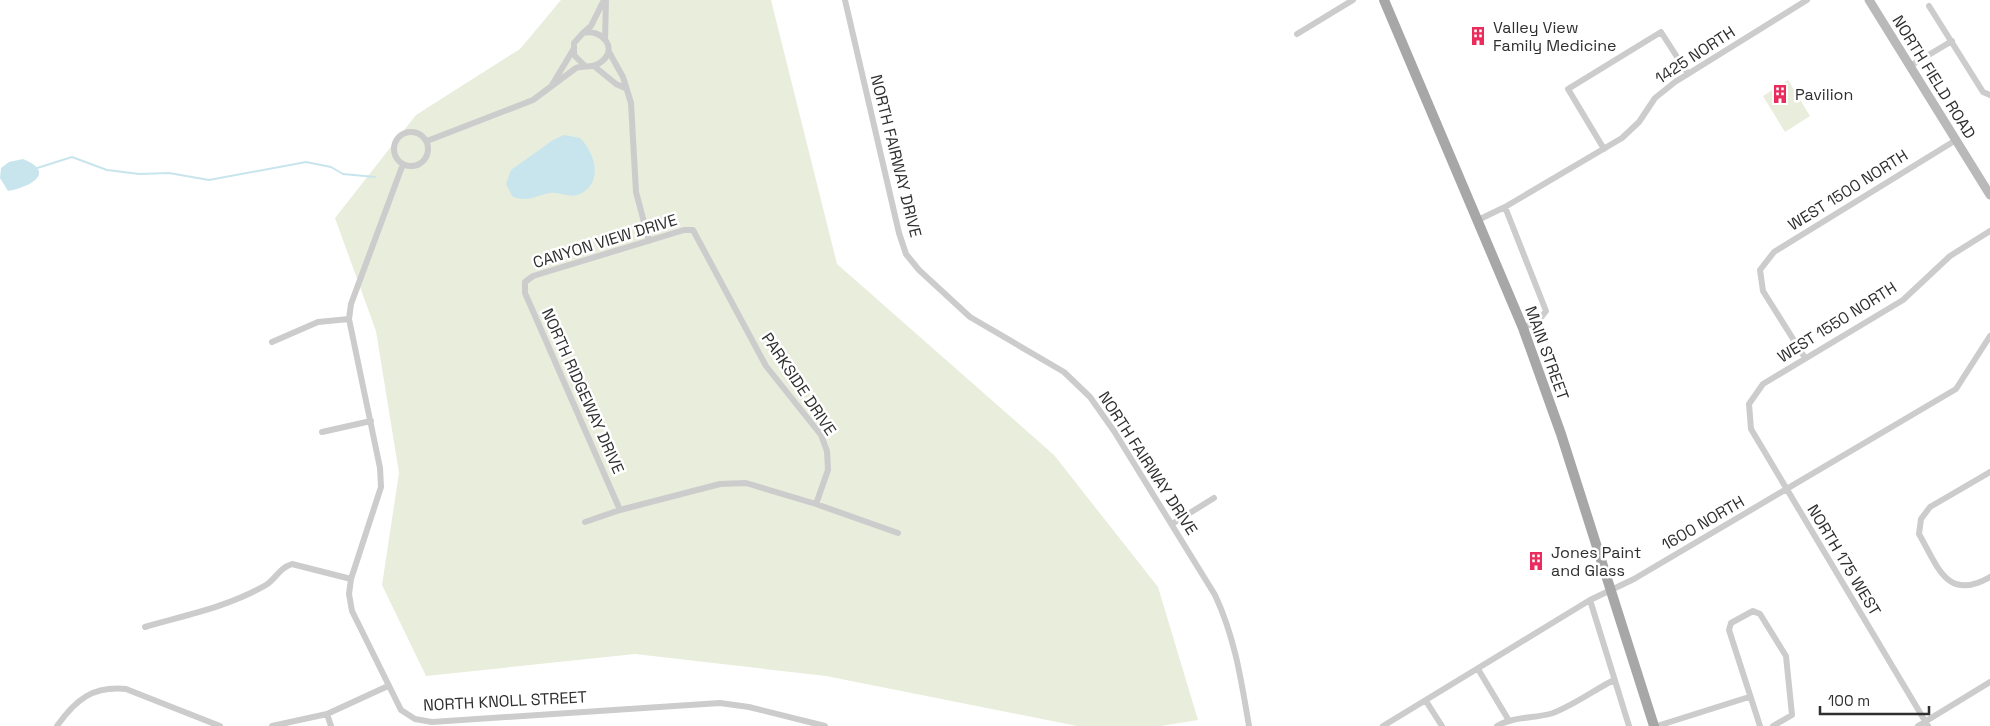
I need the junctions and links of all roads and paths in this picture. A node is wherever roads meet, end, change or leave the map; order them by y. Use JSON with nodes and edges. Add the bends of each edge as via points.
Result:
{"nodes":[{"id":1,"x":605,"y":0,"type":"edge"},
{"id":2,"x":845,"y":0,"type":"edge"},
{"id":3,"x":1353,"y":0,"type":"edge"},
{"id":4,"x":1384,"y":0,"type":"edge"},
{"id":5,"x":1807,"y":0,"type":"edge"},
{"id":6,"x":1869,"y":0,"type":"edge"},
{"id":7,"x":1929,"y":6,"type":"dead end"},
{"id":8,"x":583,"y":33,"type":"junction"},
{"id":9,"x":1297,"y":34,"type":"dead end"},
{"id":10,"x":605,"y":38,"type":"junction"},
{"id":11,"x":1952,"y":41,"type":"junction"},
{"id":12,"x":608,"y":49,"type":"junction"},
{"id":13,"x":573,"y":50,"type":"junction"},
{"id":14,"x":584,"y":65,"type":"junction"},
{"id":15,"x":594,"y":66,"type":"junction"},
{"id":16,"x":1910,"y":66,"type":"junction"},
{"id":17,"x":1688,"y":74,"type":"junction"},
{"id":18,"x":552,"y":86,"type":"junction"},
{"id":19,"x":625,"y":88,"type":"junction"},
{"id":20,"x":1990,"y":95,"type":"edge"},
{"id":21,"x":1956,"y":140,"type":"junction"},
{"id":22,"x":427,"y":141,"type":"junction"},
{"id":23,"x":1604,"y":149,"type":"junction"},
{"id":24,"x":403,"y":164,"type":"junction"},
{"id":25,"x":1987,"y":182,"type":"edge"},
{"id":26,"x":1990,"y":194,"type":"edge"},
{"id":27,"x":1505,"y":207,"type":"junction"},
{"id":28,"x":1478,"y":220,"type":"junction"},
{"id":29,"x":693,"y":230,"type":"joint"},
{"id":30,"x":1990,"y":231,"type":"edge"},
{"id":31,"x":649,"y":241,"type":"junction"},
{"id":32,"x":525,"y":282,"type":"joint"},
{"id":33,"x":349,"y":320,"type":"junction"},
{"id":34,"x":1523,"y":328,"type":"junction"},
{"id":35,"x":1990,"y":336,"type":"edge"},
{"id":36,"x":272,"y":342,"type":"dead end"},
{"id":37,"x":1805,"y":358,"type":"junction"},
{"id":38,"x":1750,"y":404,"type":"joint"},
{"id":39,"x":370,"y":421,"type":"junction"},
{"id":40,"x":322,"y":432,"type":"dead end"},
{"id":41,"x":1990,"y":472,"type":"edge"},
{"id":42,"x":1786,"y":490,"type":"junction"},
{"id":43,"x":1214,"y":498,"type":"dead end"},
{"id":44,"x":816,"y":504,"type":"junction"},
{"id":45,"x":620,"y":510,"type":"junction"},
{"id":46,"x":585,"y":522,"type":"dead end"},
{"id":47,"x":1172,"y":524,"type":"junction"},
{"id":48,"x":898,"y":533,"type":"dead end"},
{"id":49,"x":1990,"y":577,"type":"edge"},
{"id":50,"x":351,"y":579,"type":"junction"},
{"id":51,"x":1610,"y":591,"type":"junction"},
{"id":52,"x":1590,"y":600,"type":"junction"},
{"id":53,"x":145,"y":627,"type":"dead end"},
{"id":54,"x":1478,"y":669,"type":"junction"},
{"id":55,"x":1614,"y":680,"type":"junction"},
{"id":56,"x":1990,"y":682,"type":"edge"},
{"id":57,"x":388,"y":686,"type":"junction"},
{"id":58,"x":1749,"y":697,"type":"junction"},
{"id":59,"x":1426,"y":701,"type":"junction"},
{"id":60,"x":327,"y":714,"type":"junction"},
{"id":61,"x":1535,"y":717,"type":"junction"},
{"id":62,"x":1508,"y":719,"type":"junction"},
{"id":63,"x":1927,"y":724,"type":"edge"},
{"id":64,"x":57,"y":726,"type":"edge"},
{"id":65,"x":220,"y":726,"type":"edge"},
{"id":66,"x":272,"y":726,"type":"edge"},
{"id":67,"x":332,"y":726,"type":"edge"},
{"id":68,"x":825,"y":726,"type":"edge"},
{"id":69,"x":1250,"y":726,"type":"edge"},
{"id":70,"x":1383,"y":726,"type":"edge"},
{"id":71,"x":1442,"y":726,"type":"edge"},
{"id":72,"x":1497,"y":726,"type":"edge"},
{"id":73,"x":1537,"y":726,"type":"edge"},
{"id":74,"x":1629,"y":726,"type":"edge"},
{"id":75,"x":1655,"y":726,"type":"edge"},
{"id":76,"x":1760,"y":726,"type":"edge"},
{"id":77,"x":1773,"y":726,"type":"edge"},
{"id":78,"x":1918,"y":726,"type":"edge"}],
"edges":[{"from":1,"to":8,"type":"street"},
{"from":1,"to":10,"type":"street"},
{"from":2,"to":47,"type":"street","name":"NORTH FAIRWAY DRIVE","via":[[906,254],[970,317],[1064,372],[1090,397]]},
{"from":3,"to":9,"type":"street"},
{"from":4,"to":28,"type":"main road","name":"MAIN STREET"},
{"from":5,"to":17,"type":"street","name":"1425 NORTH"},
{"from":6,"to":16,"type":"street","name":"NORTH FIELD ROAD"},
{"from":7,"to":11,"type":"street"},
{"from":8,"to":10,"type":"street","via":[[596,32]]},
{"from":8,"to":13,"type":"street","via":[[574,43]]},
{"from":10,"to":12,"type":"street"},
{"from":11,"to":16,"type":"street"},
{"from":11,"to":20,"type":"street","via":[[1983,92]]},
{"from":12,"to":15,"type":"street","via":[[604,60]]},
{"from":12,"to":19,"type":"street","via":[[623,77]]},
{"from":13,"to":14,"type":"street"},
{"from":13,"to":18,"type":"street"},
{"from":14,"to":15,"type":"street"},
{"from":14,"to":18,"type":"street"},
{"from":15,"to":19,"type":"street"},
{"from":16,"to":21,"type":"street","name":"NORTH FIELD ROAD"},
{"from":17,"to":23,"type":"street","name":"1425 NORTH","via":[[1655,98],[1639,122]]},
{"from":17,"to":23,"type":"street","via":[[1661,32],[1568,89]]},
{"from":18,"to":22,"type":"street","via":[[533,100]]},
{"from":19,"to":31,"type":"street","via":[[631,103],[636,192]]},
{"from":21,"to":25,"type":"street","name":"NORTH FIELD ROAD"},
{"from":21,"to":37,"type":"street","name":"WEST 1500 NORTH","via":[[1774,252],[1760,270],[1763,291]]},
{"from":22,"to":24,"type":"street","via":[[423,161],[410,166]]},
{"from":22,"to":24,"type":"street","via":[[410,131],[398,138],[395,155]]},
{"from":23,"to":27,"type":"street","name":"1425 NORTH"},
{"from":24,"to":33,"type":"street","name":"NORTH KNOLL STREET","via":[[351,304]]},
{"from":25,"to":26,"type":"street","name":"NORTH FIELD ROAD"},
{"from":27,"to":28,"type":"street","name":"1425 NORTH"},
{"from":27,"to":34,"type":"street","via":[[1546,311],[1539,320]]},
{"from":28,"to":34,"type":"main road","name":"MAIN STREET"},
{"from":29,"to":31,"type":"street","name":"CANYON VIEW DRIVE"},
{"from":29,"to":44,"type":"street","name":"PARKSIDE DRIVE","via":[[766,366],[821,434],[827,451],[828,470]]},
{"from":30,"to":37,"type":"street","name":"WEST 1550 NORTH","via":[[1950,256],[1902,300]]},
{"from":31,"to":32,"type":"street","name":"CANYON VIEW DRIVE","via":[[533,276]]},
{"from":32,"to":45,"type":"street","name":"NORTH RIDGEWAY DRIVE","via":[[525,293]]},
{"from":33,"to":36,"type":"street","via":[[318,322]]},
{"from":33,"to":39,"type":"street","name":"NORTH KNOLL STREET"},
{"from":34,"to":51,"type":"main road","name":"MAIN STREET","via":[[1561,434]]},
{"from":35,"to":42,"type":"street","name":"1600 NORTH","via":[[1956,389]]},
{"from":37,"to":38,"type":"street","name":"WEST 1550 NORTH","via":[[1763,384]]},
{"from":38,"to":42,"type":"street","name":"NORTH 175 WEST","via":[[1751,429]]},
{"from":39,"to":40,"type":"street"},
{"from":39,"to":50,"type":"street","name":"NORTH KNOLL STREET","via":[[381,487]]},
{"from":41,"to":49,"type":"street","via":[[1930,507],[1921,520],[1919,534],[1947,581],[1960,586],[1975,585]]},
{"from":42,"to":51,"type":"street","name":"1600 NORTH"},
{"from":42,"to":63,"type":"street","name":"NORTH 175 WEST"},
{"from":43,"to":47,"type":"street"},
{"from":44,"to":45,"type":"street","via":[[746,484],[720,484]]},
{"from":44,"to":48,"type":"street"},
{"from":45,"to":46,"type":"street"},
{"from":47,"to":69,"type":"street","name":"NORTH FAIRWAY DRIVE","via":[[1215,594],[1228,622]]},
{"from":50,"to":53,"type":"street","via":[[292,564],[283,567],[268,584],[212,609]]},
{"from":50,"to":57,"type":"street","name":"NORTH KNOLL STREET","via":[[352,611]]},
{"from":51,"to":52,"type":"street","name":"1600 NORTH"},
{"from":51,"to":75,"type":"main road","name":"MAIN STREET"},
{"from":52,"to":54,"type":"street","name":"1600 NORTH"},
{"from":52,"to":55,"type":"street"},
{"from":54,"to":59,"type":"street","name":"1600 NORTH"},
{"from":54,"to":62,"type":"street"},
{"from":55,"to":61,"type":"street","via":[[1554,712]]},
{"from":55,"to":74,"type":"street"},
{"from":56,"to":63,"type":"street"},
{"from":57,"to":60,"type":"street"},
{"from":57,"to":68,"type":"street","name":"NORTH KNOLL STREET","via":[[401,710],[415,719],[432,722],[720,703]]},
{"from":58,"to":75,"type":"street"},
{"from":58,"to":76,"type":"street"},
{"from":58,"to":77,"type":"street","via":[[1729,630],[1731,623],[1753,611],[1760,614],[1786,656],[1792,715]]},
{"from":59,"to":70,"type":"street","name":"1600 NORTH"},
{"from":59,"to":71,"type":"street"},
{"from":60,"to":66,"type":"street"},
{"from":60,"to":67,"type":"street"},
{"from":61,"to":62,"type":"street"},
{"from":61,"to":73,"type":"street"},
{"from":62,"to":72,"type":"street"},
{"from":63,"to":78,"type":"street"},
{"from":64,"to":65,"type":"street","via":[[78,701],[95,691],[111,688],[126,689]]}]}
